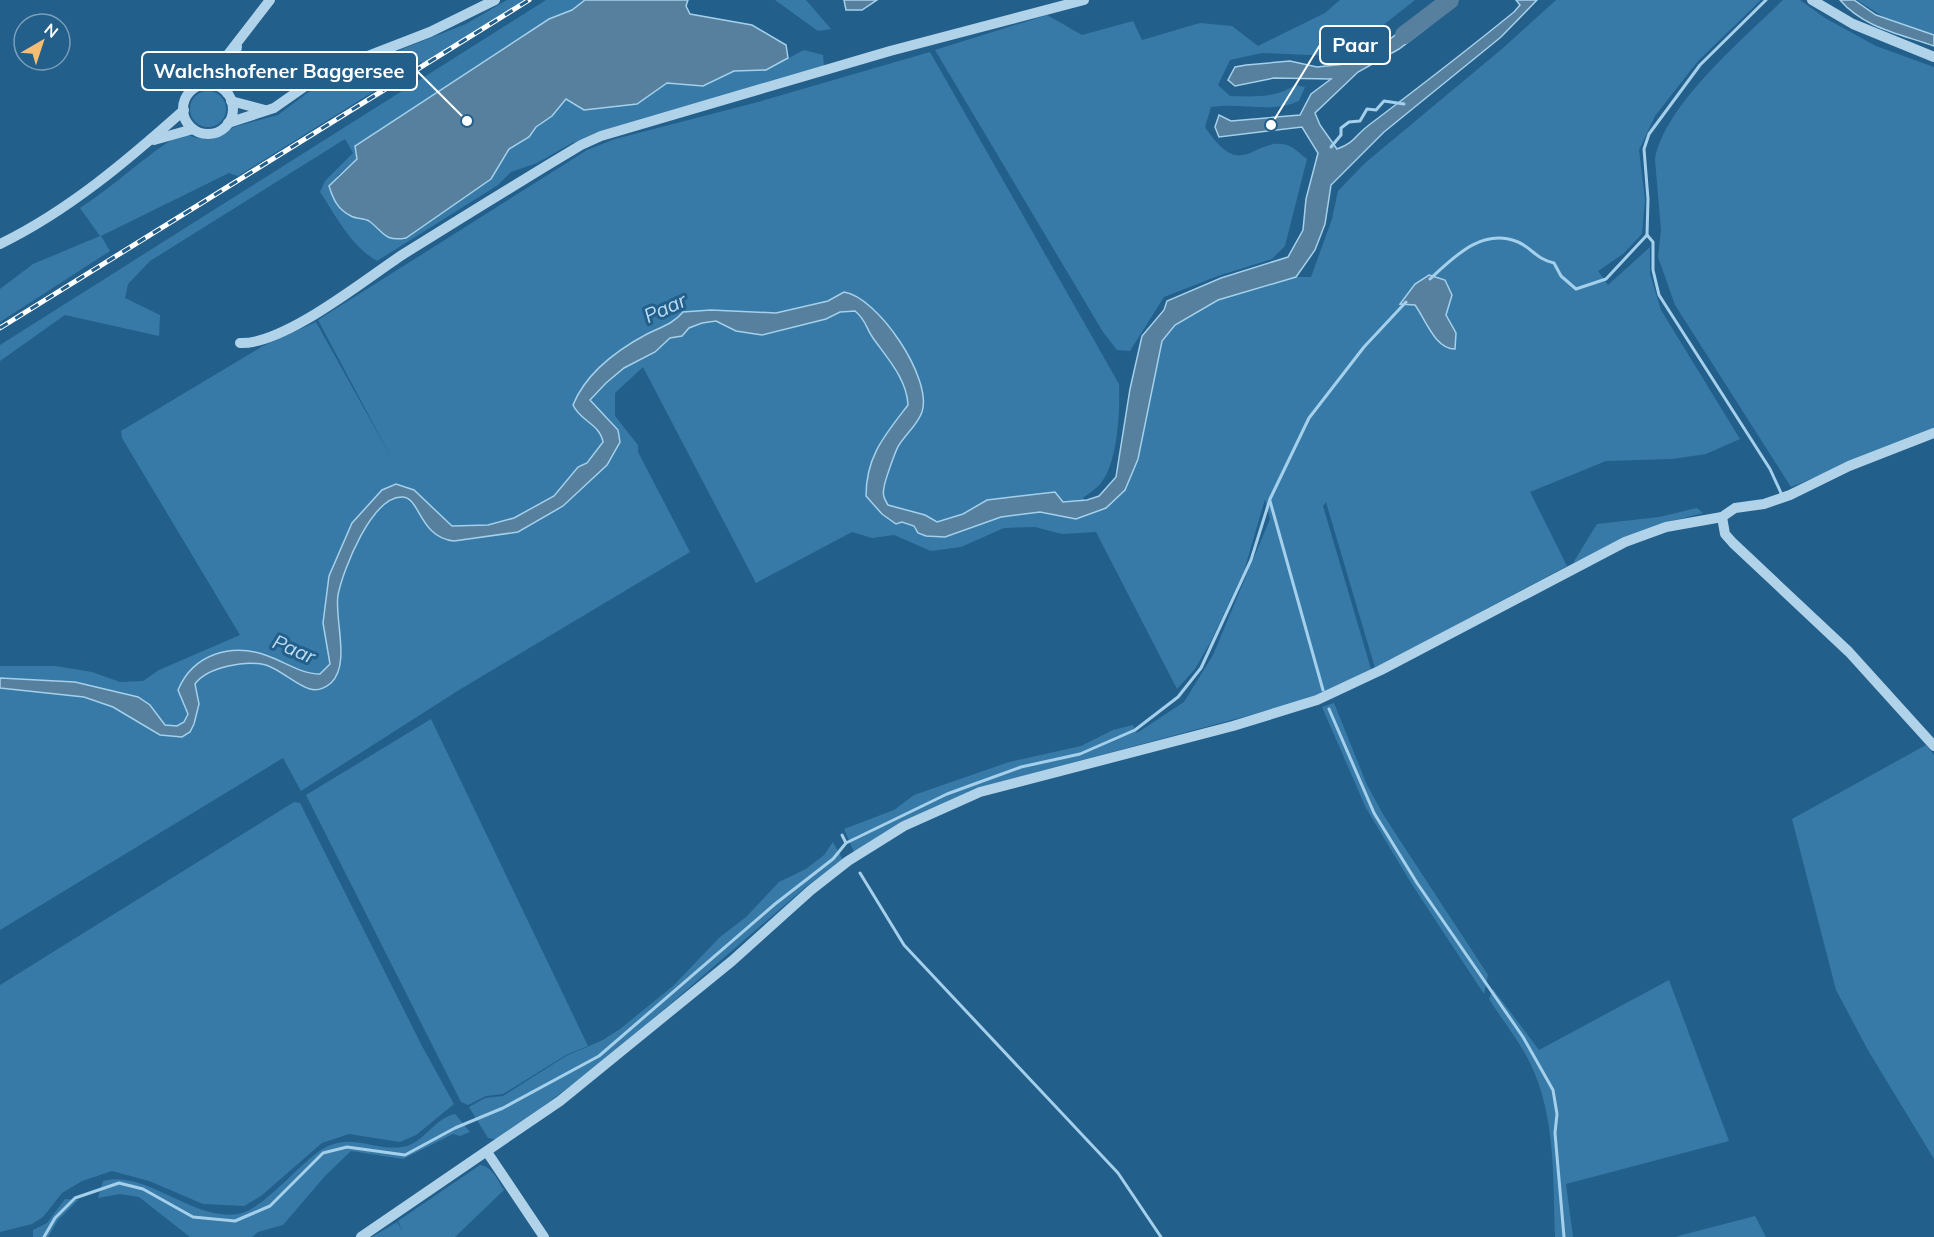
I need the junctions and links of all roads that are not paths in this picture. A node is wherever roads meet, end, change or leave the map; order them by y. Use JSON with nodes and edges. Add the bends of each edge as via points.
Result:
{"nodes":[{"id":1,"x":270,"y":0,"type":"edge"},
{"id":2,"x":495,"y":0,"type":"edge"},
{"id":3,"x":1084,"y":0,"type":"edge"},
{"id":4,"x":1812,"y":0,"type":"edge"},
{"id":5,"x":239,"y":40,"type":"junction"},
{"id":6,"x":1934,"y":57,"type":"edge"},
{"id":7,"x":205,"y":84,"type":"junction"},
{"id":8,"x":229,"y":97,"type":"junction"},
{"id":9,"x":184,"y":110,"type":"junction"},
{"id":10,"x":265,"y":110,"type":"junction"},
{"id":11,"x":228,"y":123,"type":"junction"},
{"id":12,"x":193,"y":129,"type":"junction"},
{"id":13,"x":146,"y":143,"type":"junction"},
{"id":14,"x":0,"y":244,"type":"edge"},
{"id":15,"x":240,"y":343,"type":"dead end"},
{"id":16,"x":1934,"y":433,"type":"edge"},
{"id":17,"x":1722,"y":517,"type":"junction"},
{"id":18,"x":1934,"y":746,"type":"edge"},
{"id":19,"x":487,"y":1152,"type":"junction"},
{"id":20,"x":361,"y":1237,"type":"edge"},
{"id":21,"x":544,"y":1237,"type":"edge"}],
"edges":[{"from":1,"to":5,"type":"street"},
{"from":2,"to":10,"type":"street","via":[[430,32],[324,73],[274,108]]},
{"from":3,"to":15,"type":"street","via":[[890,51],[601,136],[412,249],[301,322],[255,344]]},
{"from":4,"to":6,"type":"street","via":[[1883,38]]},
{"from":5,"to":7,"type":"street"},
{"from":5,"to":8,"type":"street"},
{"from":7,"to":8,"type":"street","via":[[221,88]]},
{"from":7,"to":9,"type":"street","via":[[190,92]]},
{"from":8,"to":10,"type":"street"},
{"from":8,"to":11,"type":"street","via":[[232,116]]},
{"from":9,"to":12,"type":"street"},
{"from":9,"to":13,"type":"street"},
{"from":10,"to":11,"type":"street"},
{"from":11,"to":12,"type":"street","via":[[216,132]]},
{"from":12,"to":13,"type":"street"},
{"from":13,"to":14,"type":"street","via":[[44,220]]},
{"from":16,"to":17,"type":"street","via":[[1849,466],[1790,495],[1735,508]]},
{"from":17,"to":18,"type":"street","via":[[1725,534],[1733,543],[1849,652]]},
{"from":17,"to":19,"type":"street","via":[[1666,527],[1625,542],[1317,700],[980,792],[904,826],[848,861],[610,1063]]},
{"from":19,"to":20,"type":"street"},
{"from":19,"to":21,"type":"street"}]}
